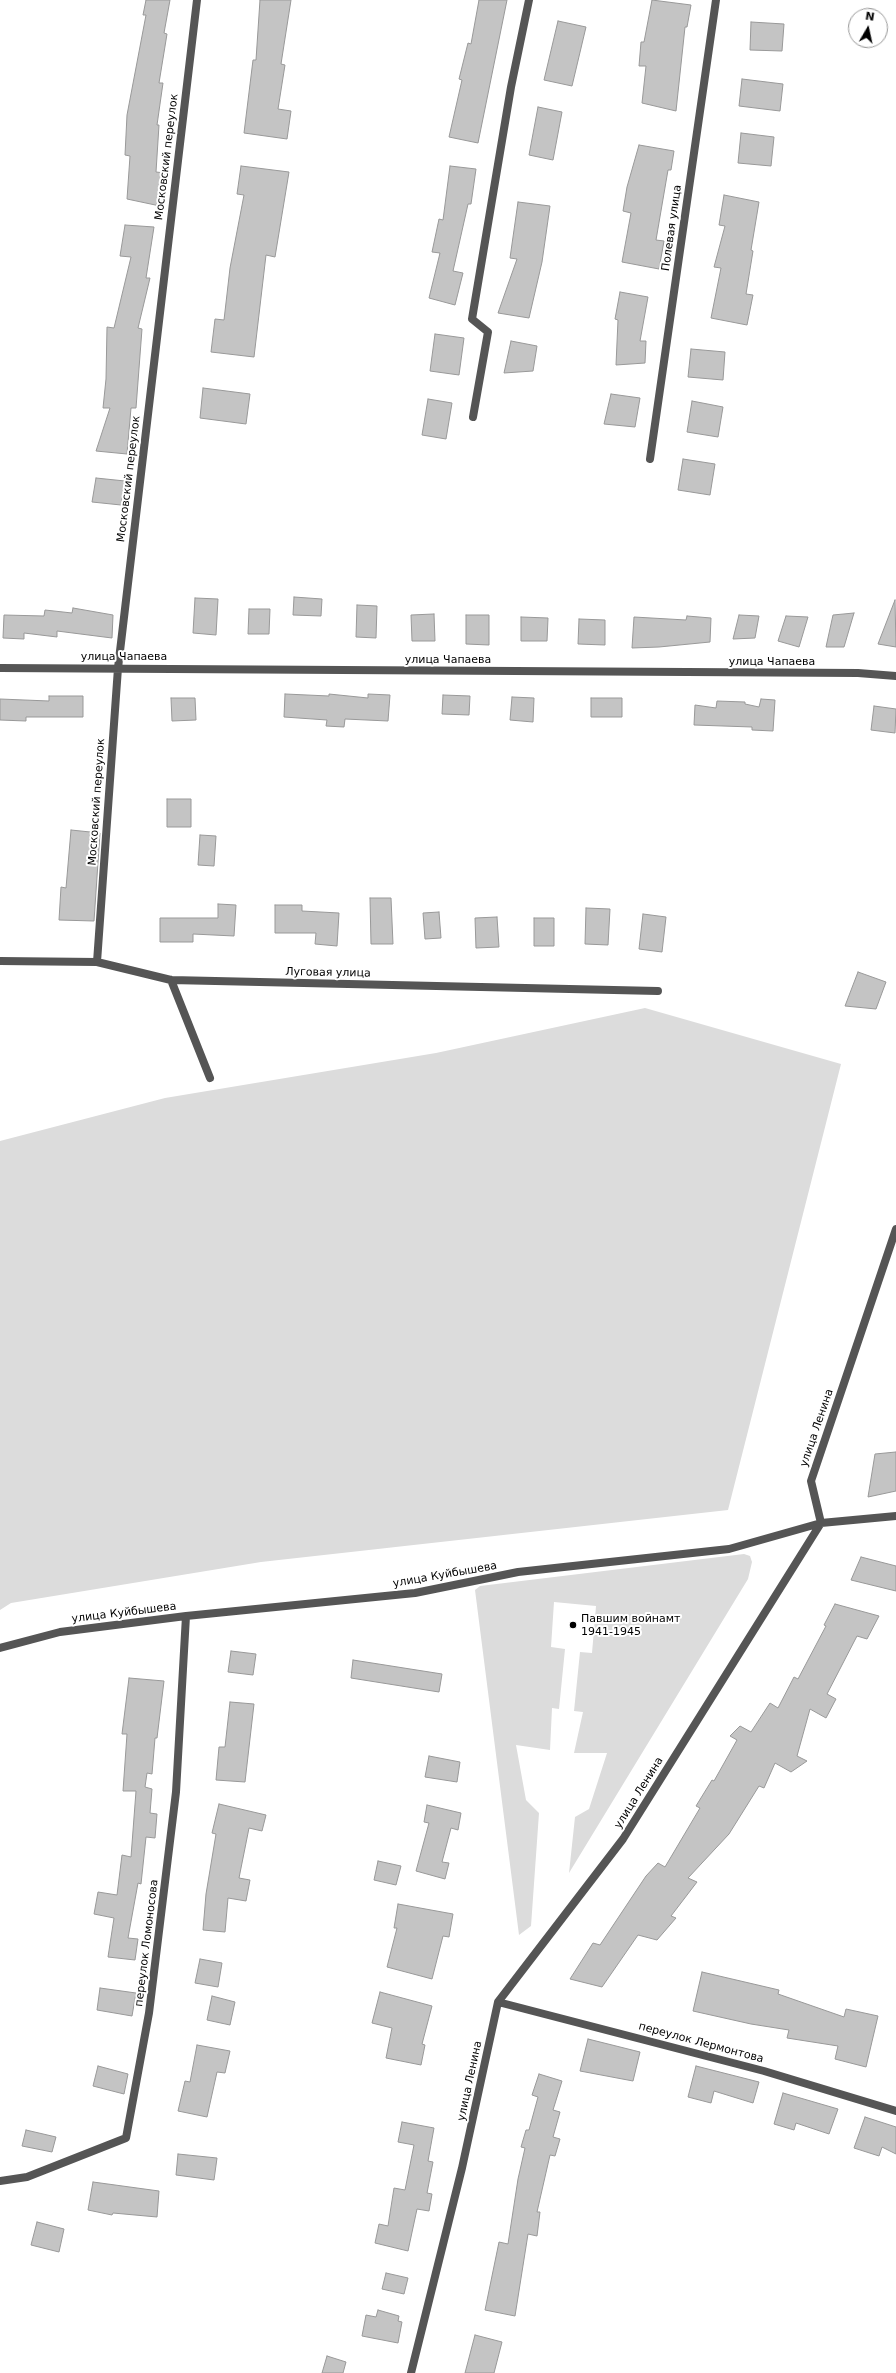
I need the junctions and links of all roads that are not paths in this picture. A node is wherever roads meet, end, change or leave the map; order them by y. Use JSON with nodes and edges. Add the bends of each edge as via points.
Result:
{"nodes":[{"id":1,"x":197,"y":0,"type":"edge"},
{"id":2,"x":529,"y":0,"type":"edge"},
{"id":3,"x":716,"y":0,"type":"edge"},
{"id":4,"x":473,"y":417,"type":"dead end"},
{"id":5,"x":650,"y":459,"type":"dead end"},
{"id":6,"x":0,"y":668,"type":"edge"},
{"id":7,"x":118,"y":668,"type":"junction"},
{"id":8,"x":896,"y":676,"type":"edge"},
{"id":9,"x":0,"y":960,"type":"edge"},
{"id":10,"x":97,"y":962,"type":"junction"},
{"id":11,"x":171,"y":980,"type":"junction"},
{"id":12,"x":658,"y":991,"type":"dead end"},
{"id":13,"x":210,"y":1078,"type":"dead end"},
{"id":14,"x":896,"y":1229,"type":"edge"},
{"id":15,"x":896,"y":1516,"type":"edge"},
{"id":16,"x":821,"y":1523,"type":"junction"},
{"id":17,"x":186,"y":1616,"type":"junction"},
{"id":18,"x":0,"y":1648,"type":"edge"},
{"id":19,"x":498,"y":2002,"type":"junction"},
{"id":20,"x":896,"y":2112,"type":"edge"},
{"id":21,"x":0,"y":2181,"type":"edge"},
{"id":22,"x":411,"y":2373,"type":"edge"}],
"edges":[{"from":1,"to":7,"type":"street","name":"Московский переулок"},
{"from":2,"to":4,"type":"street","via":[[511,87],[472,319],[488,332]]},
{"from":3,"to":5,"type":"street","name":"Полевая улица"},
{"from":6,"to":7,"type":"street","name":"улица Чапаева"},
{"from":7,"to":8,"type":"street","name":"улица Чапаева","via":[[858,673]]},
{"from":7,"to":10,"type":"street","name":"Московский переулок"},
{"from":9,"to":10,"type":"street","name":"Луговая улица"},
{"from":10,"to":11,"type":"street","name":"Луговая улица"},
{"from":11,"to":12,"type":"street","name":"Луговая улица"},
{"from":11,"to":13,"type":"street"},
{"from":14,"to":16,"type":"street","name":"улица Ленина","via":[[811,1481]]},
{"from":15,"to":16,"type":"street","name":"улица Куйбышева"},
{"from":16,"to":17,"type":"street","name":"улица Куйбышева","via":[[729,1549],[518,1572],[415,1593]]},
{"from":16,"to":19,"type":"street","name":"улица Ленина","via":[[623,1839]]},
{"from":17,"to":18,"type":"street","name":"улица Куйбышева","via":[[60,1632]]},
{"from":17,"to":21,"type":"street","name":"переулок Ломоносова","via":[[174,1808],[149,2013],[126,2138],[27,2177]]},
{"from":19,"to":20,"type":"street","name":"переулок Лермонтова","via":[[764,2071]]},
{"from":19,"to":22,"type":"street","name":"улица Ленина","via":[[462,2168]]}]}
